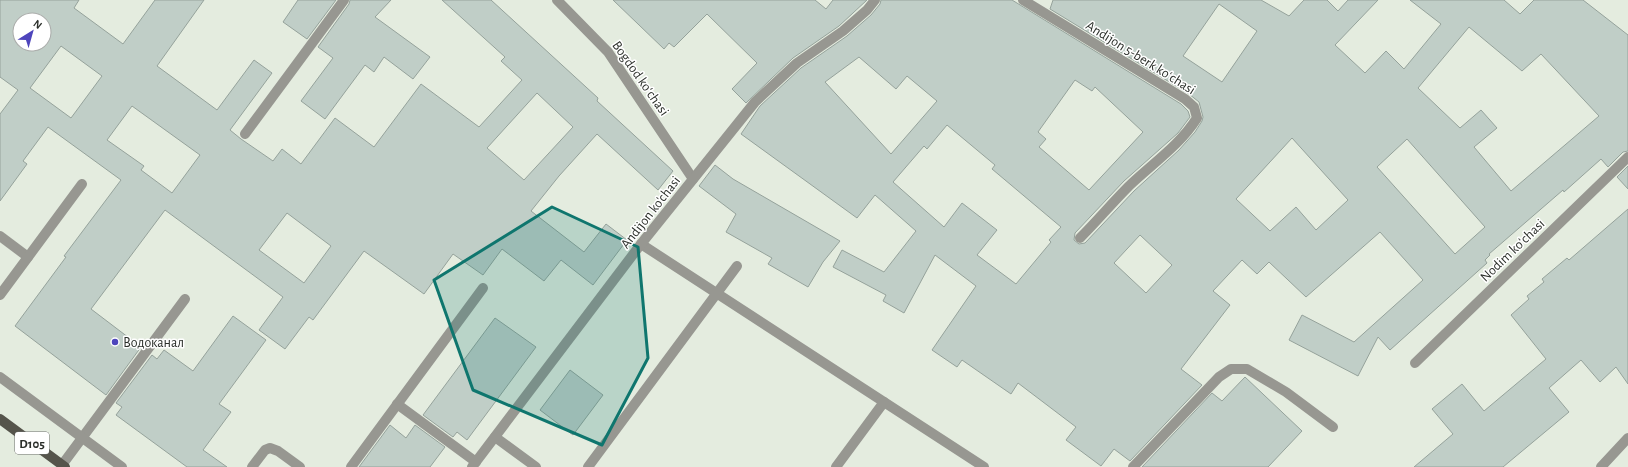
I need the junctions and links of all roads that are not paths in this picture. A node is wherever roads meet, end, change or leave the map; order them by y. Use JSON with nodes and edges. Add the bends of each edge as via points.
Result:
{"nodes":[{"id":1,"x":344,"y":0,"type":"edge"},
{"id":2,"x":556,"y":0,"type":"edge"},
{"id":3,"x":875,"y":0,"type":"edge"},
{"id":4,"x":1023,"y":0,"type":"edge"},
{"id":5,"x":245,"y":134,"type":"dead end"},
{"id":6,"x":1628,"y":157,"type":"edge"},
{"id":7,"x":693,"y":180,"type":"junction"},
{"id":8,"x":82,"y":184,"type":"dead end"},
{"id":9,"x":0,"y":236,"type":"edge"},
{"id":10,"x":1080,"y":238,"type":"dead end"},
{"id":11,"x":642,"y":244,"type":"junction"},
{"id":12,"x":28,"y":257,"type":"junction"},
{"id":13,"x":737,"y":266,"type":"dead end"},
{"id":14,"x":483,"y":288,"type":"dead end"},
{"id":15,"x":717,"y":293,"type":"junction"},
{"id":16,"x":0,"y":295,"type":"edge"},
{"id":17,"x":185,"y":299,"type":"dead end"},
{"id":18,"x":1415,"y":363,"type":"dead end"},
{"id":19,"x":0,"y":377,"type":"edge"},
{"id":20,"x":884,"y":402,"type":"junction"},
{"id":21,"x":397,"y":404,"type":"junction"},
{"id":22,"x":0,"y":419,"type":"edge"},
{"id":23,"x":1333,"y":427,"type":"dead end"},
{"id":24,"x":495,"y":436,"type":"junction"},
{"id":25,"x":82,"y":438,"type":"junction"},
{"id":26,"x":1628,"y":438,"type":"edge"},
{"id":27,"x":474,"y":464,"type":"edge"},
{"id":28,"x":63,"y":466,"type":"edge"},
{"id":29,"x":122,"y":467,"type":"edge"},
{"id":30,"x":252,"y":467,"type":"edge"},
{"id":31,"x":300,"y":467,"type":"edge"},
{"id":32,"x":351,"y":467,"type":"edge"},
{"id":33,"x":536,"y":467,"type":"edge"},
{"id":34,"x":588,"y":467,"type":"edge"},
{"id":35,"x":836,"y":467,"type":"edge"},
{"id":36,"x":984,"y":467,"type":"edge"},
{"id":37,"x":1133,"y":467,"type":"edge"},
{"id":38,"x":1601,"y":467,"type":"edge"}],
"edges":[{"from":1,"to":5,"type":"street"},
{"from":2,"to":7,"type":"street","name":"Bogdod koʻchasi","via":[[608,52]]},
{"from":3,"to":7,"type":"street","name":"Andijon ko'chasi","via":[[844,31],[797,63],[755,102]]},
{"from":4,"to":10,"type":"street","name":"Аndijon 5-berk koʻchasi","via":[[1185,99],[1194,107],[1197,118],[1191,128],[1130,185]]},
{"from":6,"to":18,"type":"street","name":"Nodim koʻchasi"},
{"from":7,"to":11,"type":"street","name":"Andijon ko'chasi"},
{"from":8,"to":12,"type":"street"},
{"from":9,"to":12,"type":"street"},
{"from":11,"to":15,"type":"street"},
{"from":11,"to":24,"type":"street","name":"Andijon ko'chasi"},
{"from":12,"to":16,"type":"street"},
{"from":13,"to":15,"type":"street"},
{"from":14,"to":21,"type":"street"},
{"from":15,"to":20,"type":"street"},
{"from":15,"to":34,"type":"street"},
{"from":17,"to":25,"type":"street"},
{"from":19,"to":25,"type":"street"},
{"from":20,"to":35,"type":"street"},
{"from":20,"to":36,"type":"street"},
{"from":21,"to":27,"type":"street"},
{"from":21,"to":32,"type":"street"},
{"from":22,"to":28,"type":"main road","number":"D105"},
{"from":23,"to":37,"type":"street","via":[[1286,392],[1247,369],[1231,369],[1219,376]]},
{"from":24,"to":27,"type":"street","name":"Andijon ko'chasi"},
{"from":24,"to":33,"type":"street"},
{"from":25,"to":28,"type":"street"},
{"from":25,"to":29,"type":"street"},
{"from":26,"to":38,"type":"street"},
{"from":30,"to":31,"type":"street","via":[[265,450],[270,448]]}]}
